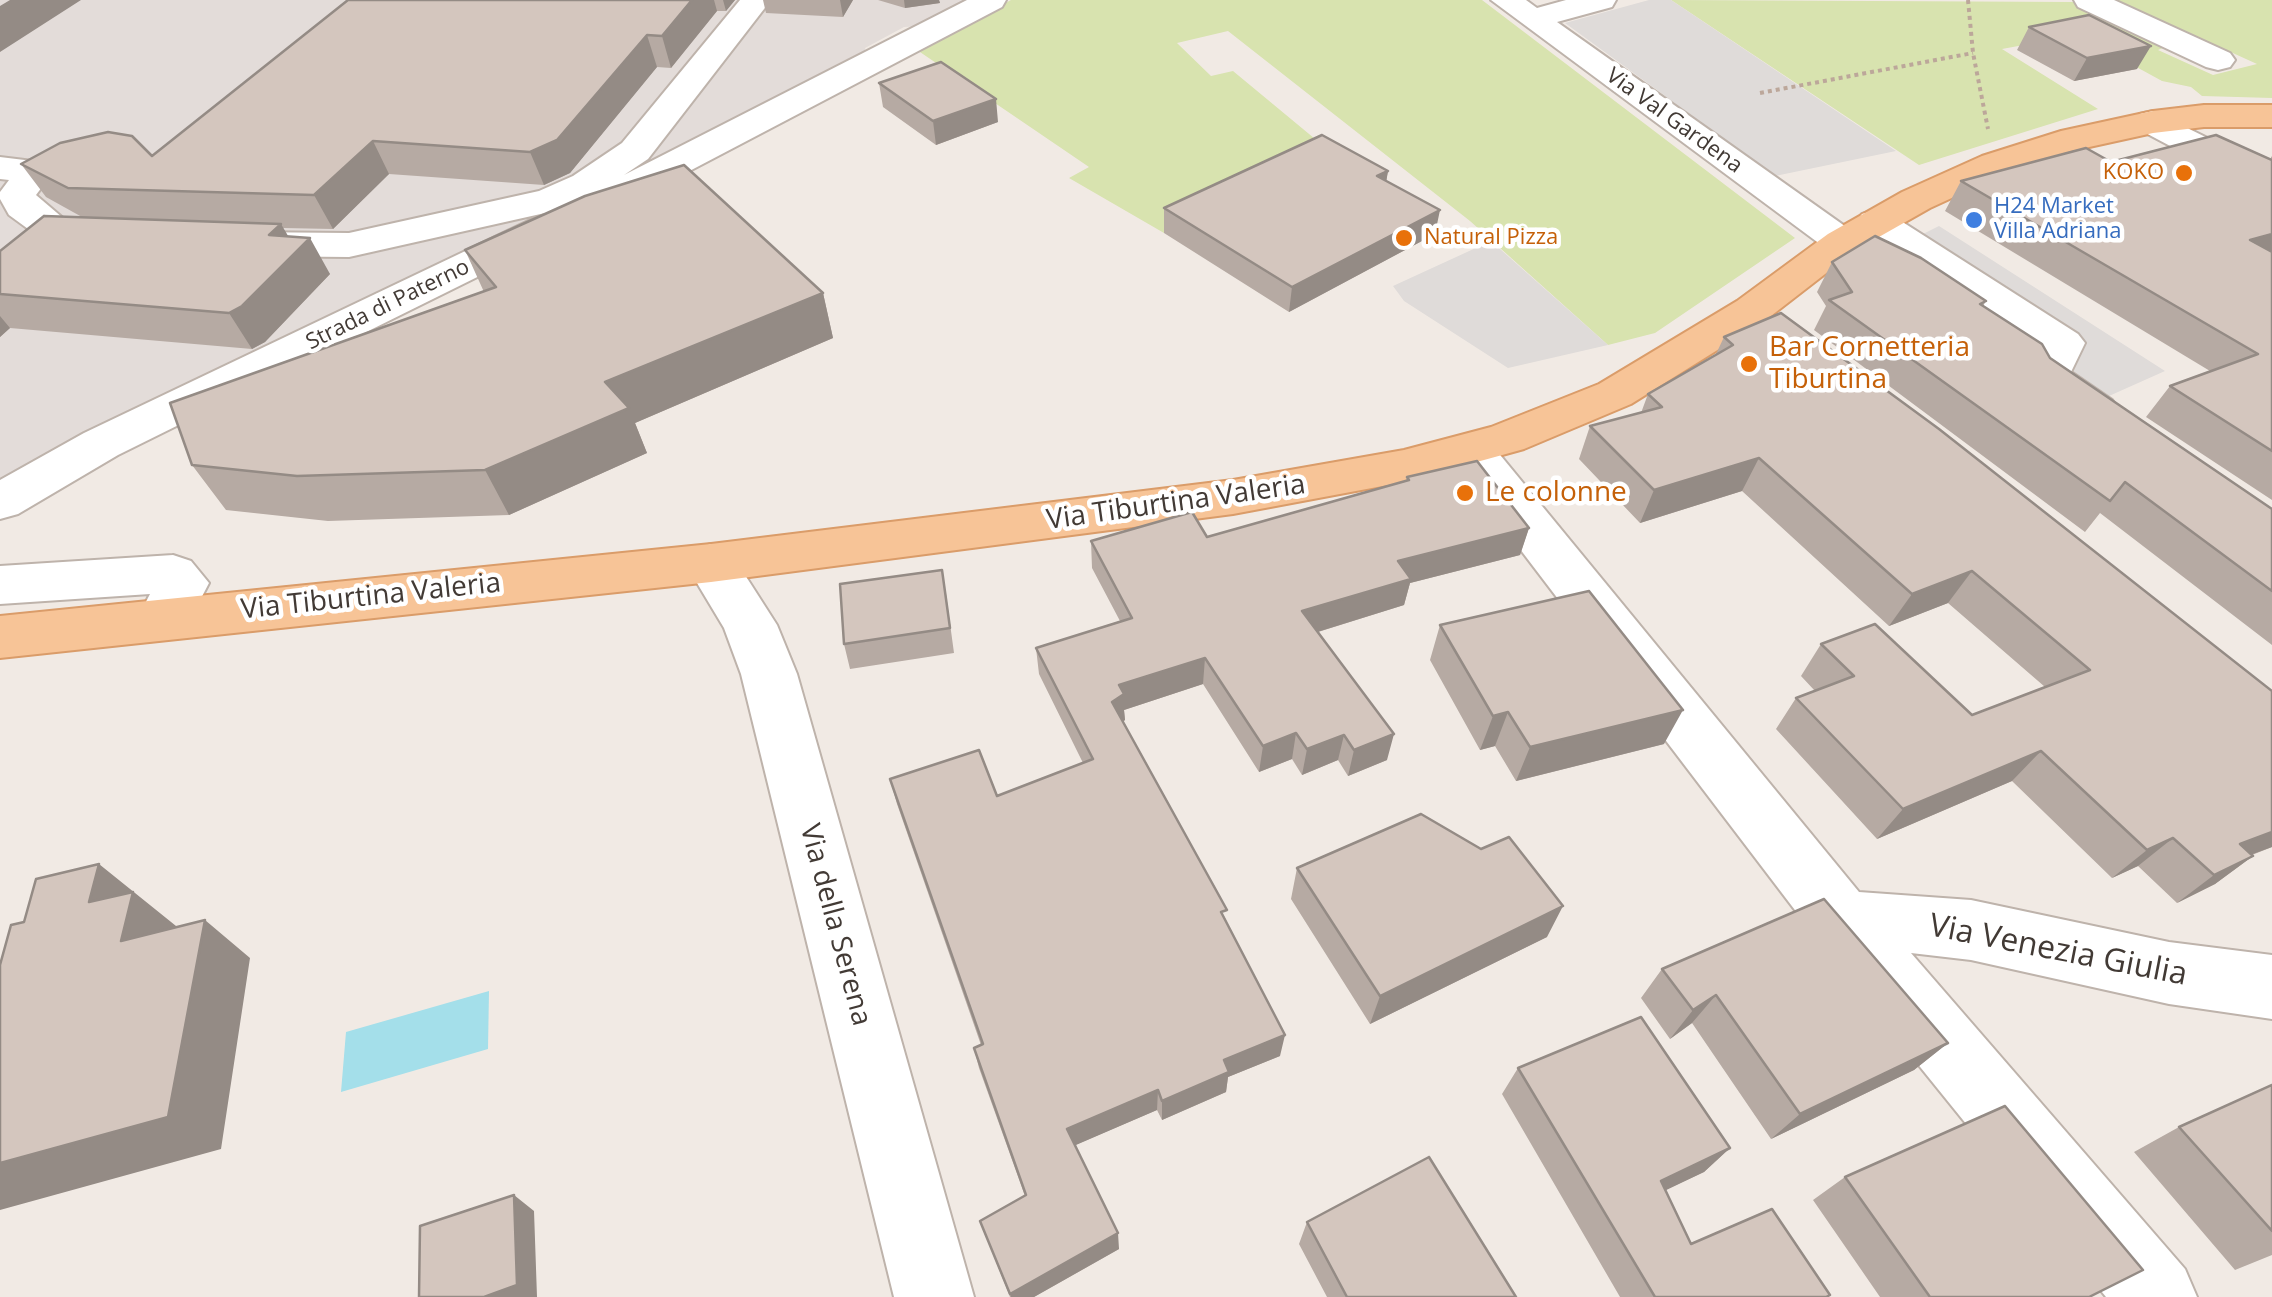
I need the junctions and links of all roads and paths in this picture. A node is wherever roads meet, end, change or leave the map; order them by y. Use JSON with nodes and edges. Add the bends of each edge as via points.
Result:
{"nodes":[{"id":1,"x":756,"y":0,"type":"edge"},
{"id":2,"x":991,"y":0,"type":"edge"},
{"id":3,"x":1602,"y":0,"type":"edge"},
{"id":4,"x":1968,"y":0,"type":"edge"},
{"id":5,"x":2089,"y":0,"type":"edge"},
{"id":6,"x":1520,"y":10,"type":"edge"},
{"id":7,"x":1973,"y":53,"type":"junction"},
{"id":8,"x":2218,"y":60,"type":"dead end"},
{"id":9,"x":1760,"y":93,"type":"dead end"},
{"id":10,"x":2272,"y":116,"type":"edge"},
{"id":11,"x":2153,"y":122,"type":"junction"},
{"id":12,"x":1995,"y":164,"type":"junction"},
{"id":13,"x":2272,"y":186,"type":"edge"},
{"id":14,"x":6,"y":190,"type":"edge"},
{"id":15,"x":1859,"y":232,"type":"junction"},
{"id":16,"x":142,"y":241,"type":"edge"},
{"id":17,"x":201,"y":243,"type":"edge"},
{"id":18,"x":2125,"y":430,"type":"edge"},
{"id":19,"x":1470,"y":450,"type":"junction"},
{"id":20,"x":0,"y":502,"type":"edge"},
{"id":21,"x":711,"y":563,"type":"junction"},
{"id":22,"x":0,"y":586,"type":"edge"},
{"id":23,"x":165,"y":617,"type":"junction"},
{"id":24,"x":0,"y":637,"type":"edge"},
{"id":25,"x":1843,"y":922,"type":"junction"},
{"id":26,"x":2272,"y":988,"type":"edge"},
{"id":27,"x":934,"y":1297,"type":"edge"},
{"id":28,"x":2157,"y":1297,"type":"edge"}],
"edges":[{"from":1,"to":17,"type":"street","via":[[635,151],[551,200],[349,245]]},
{"from":2,"to":20,"type":"street","name":"Strada di Paterno","via":[[629,187],[100,444]]},
{"from":3,"to":6,"type":"street"},
{"from":4,"to":7,"type":"path"},
{"from":5,"to":8,"type":"street"},
{"from":6,"to":15,"type":"street","name":"Via Val Gardena"},
{"from":7,"to":9,"type":"path"},
{"from":7,"to":12,"type":"path"},
{"from":10,"to":11,"type":"main road","name":"Via Tiburtina Valeria"},
{"from":11,"to":12,"type":"main road","name":"Via Tiburtina Valeria"},
{"from":11,"to":13,"type":"street"},
{"from":12,"to":15,"type":"main road","name":"Via Tiburtina Valeria"},
{"from":14,"to":16,"type":"street","via":[[49,226],[79,238]]},
{"from":15,"to":18,"type":"street","name":"Via Val Gardena","via":[[2063,343],[2047,376]]},
{"from":15,"to":19,"type":"main road","name":"Via Tiburtina Valeria","via":[[1767,322],[1540,427]]},
{"from":19,"to":21,"type":"main road","name":"Via Tiburtina Valeria","via":[[1233,497]]},
{"from":19,"to":25,"type":"street"},
{"from":21,"to":23,"type":"main road","name":"Via Tiburtina Valeria"},
{"from":21,"to":27,"type":"street","name":"Via della Serena","via":[[744,612],[764,660]]},
{"from":22,"to":23,"type":"street","via":[[173,574],[183,583]]},
{"from":23,"to":24,"type":"main road","name":"Via Tiburtina Valeria"},
{"from":25,"to":26,"type":"street","name":"Via Venezia Giulia","via":[[1971,930]]},
{"from":25,"to":28,"type":"street"}]}
